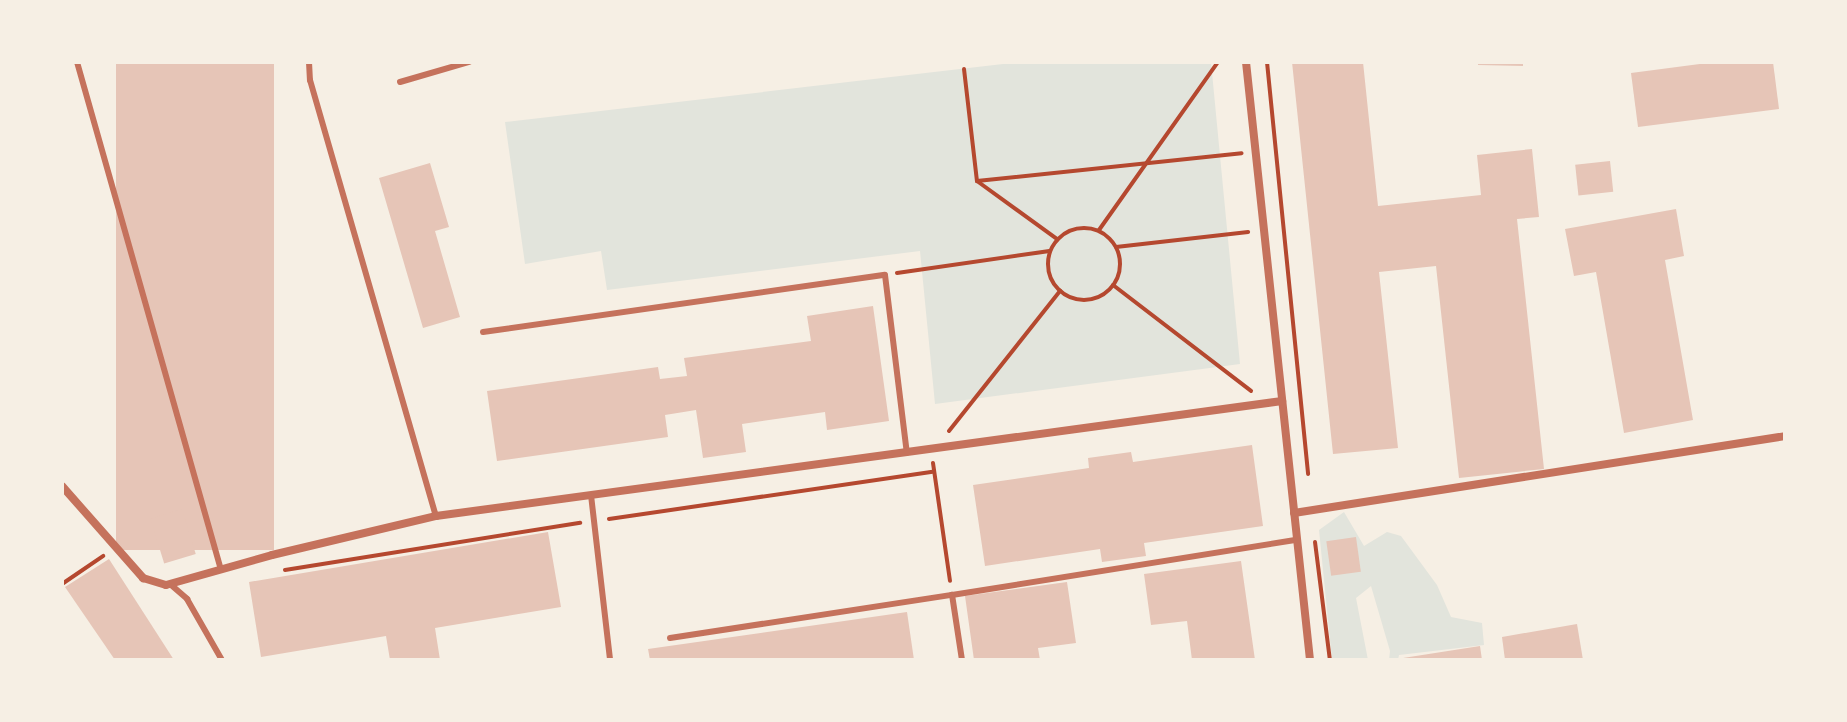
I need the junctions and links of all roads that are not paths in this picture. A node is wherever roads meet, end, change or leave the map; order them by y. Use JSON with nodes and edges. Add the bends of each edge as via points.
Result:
{"nodes":[{"id":1,"x":77,"y":62,"type":"edge"},
{"id":2,"x":309,"y":62,"type":"edge"},
{"id":3,"x":469,"y":62,"type":"edge"},
{"id":4,"x":1246,"y":62,"type":"edge"},
{"id":5,"x":400,"y":82,"type":"dead end"},
{"id":6,"x":483,"y":332,"type":"dead end"},
{"id":7,"x":1282,"y":401,"type":"junction"},
{"id":8,"x":1785,"y":436,"type":"edge"},
{"id":9,"x":907,"y":453,"type":"junction"},
{"id":10,"x":62,"y":486,"type":"edge"},
{"id":11,"x":591,"y":495,"type":"junction"},
{"id":12,"x":1294,"y":513,"type":"junction"},
{"id":13,"x":436,"y":516,"type":"junction"},
{"id":14,"x":1297,"y":540,"type":"junction"},
{"id":15,"x":221,"y":570,"type":"junction"},
{"id":16,"x":170,"y":584,"type":"junction"},
{"id":17,"x":952,"y":595,"type":"junction"},
{"id":18,"x":670,"y":638,"type":"dead end"},
{"id":19,"x":222,"y":660,"type":"edge"},
{"id":20,"x":610,"y":660,"type":"edge"},
{"id":21,"x":962,"y":660,"type":"edge"},
{"id":22,"x":1310,"y":660,"type":"edge"}],
"edges":[{"from":1,"to":15,"type":"lane"},
{"from":2,"to":13,"type":"lane"},
{"from":3,"to":5,"type":"lane"},
{"from":4,"to":7,"type":"street"},
{"from":6,"to":9,"type":"lane","via":[[885,275]]},
{"from":7,"to":9,"type":"street"},
{"from":7,"to":12,"type":"street"},
{"from":8,"to":12,"type":"street"},
{"from":9,"to":11,"type":"street"},
{"from":10,"to":16,"type":"street","via":[[147,581]]},
{"from":11,"to":13,"type":"street"},
{"from":11,"to":20,"type":"lane"},
{"from":12,"to":14,"type":"street"},
{"from":13,"to":15,"type":"street"},
{"from":14,"to":17,"type":"lane"},
{"from":14,"to":22,"type":"street"},
{"from":15,"to":16,"type":"street"},
{"from":16,"to":19,"type":"lane","via":[[187,599]]},
{"from":17,"to":18,"type":"lane"},
{"from":17,"to":21,"type":"lane"}]}
